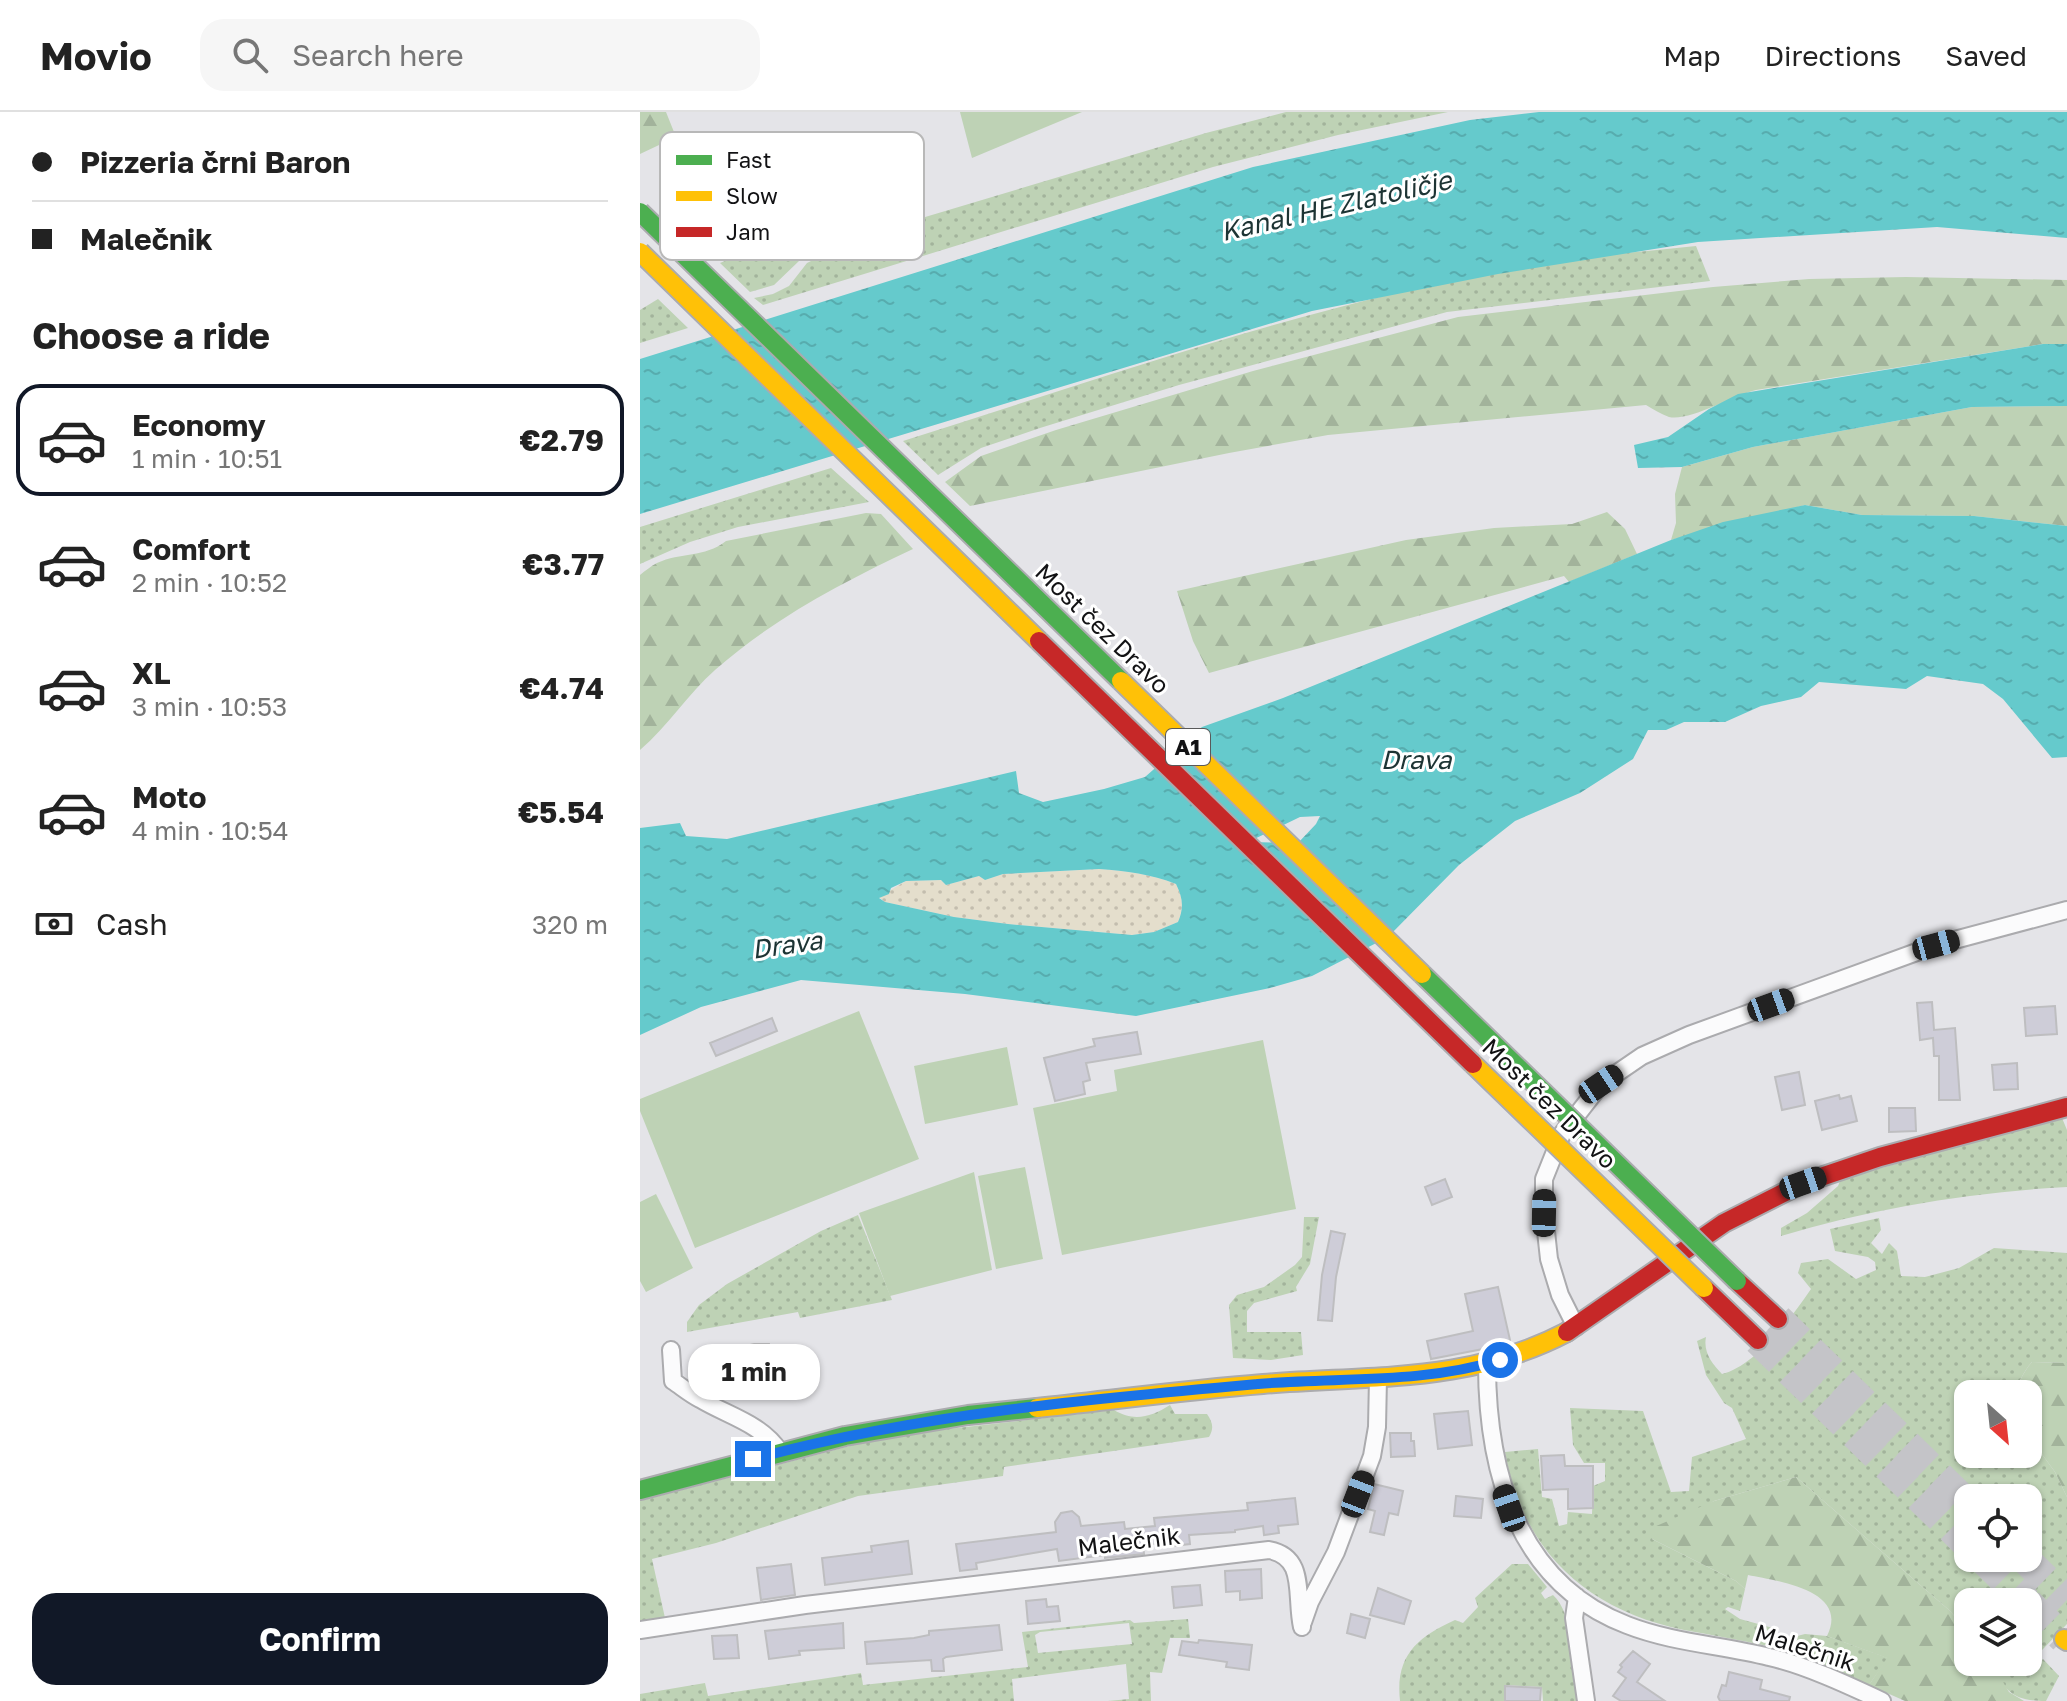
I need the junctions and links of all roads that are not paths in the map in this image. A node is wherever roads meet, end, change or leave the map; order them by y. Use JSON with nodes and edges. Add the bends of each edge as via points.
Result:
{"nodes":[{"id":1,"x":640,"y":212,"type":"edge"},
{"id":2,"x":660,"y":231,"type":"edge"},
{"id":3,"x":640,"y":252,"type":"edge"},
{"id":4,"x":689,"y":260,"type":"edge"},
{"id":5,"x":2067,"y":910,"type":"edge"},
{"id":6,"x":2067,"y":1107,"type":"edge"},
{"id":7,"x":1778,"y":1319,"type":"tunnel mouth"},
{"id":8,"x":1576,"y":1327,"type":"junction"},
{"id":9,"x":1758,"y":1340,"type":"tunnel mouth"},
{"id":10,"x":671,"y":1350,"type":"dead end"},
{"id":11,"x":1487,"y":1364,"type":"junction"},
{"id":12,"x":1378,"y":1378,"type":"junction"},
{"id":13,"x":780,"y":1452,"type":"junction"},
{"id":14,"x":640,"y":1490,"type":"edge"},
{"id":15,"x":1577,"y":1597,"type":"junction"},
{"id":16,"x":640,"y":1630,"type":"edge"},
{"id":17,"x":1586,"y":1701,"type":"edge"},
{"id":18,"x":1882,"y":1701,"type":"edge"}],
"edges":[{"from":1,"to":2,"type":"main road","name":"Most čez Dravo","number":"A1","bridge":true},
{"from":3,"to":9,"type":"main road","name":"Most čez Dravo","number":"A1","bridge":true},
{"from":4,"to":7,"type":"main road","name":"Most čez Dravo","number":"A1","bridge":true},
{"from":5,"to":8,"type":"street","via":[[1936,945],[1689,1035],[1642,1056],[1601,1084],[1562,1134],[1544,1179],[1549,1259]]},
{"from":6,"to":8,"type":"main road","via":[[1803,1183],[1724,1223]]},
{"from":8,"to":11,"type":"main road"},
{"from":10,"to":13,"type":"street","via":[[673,1381],[754,1426]]},
{"from":11,"to":12,"type":"main road"},
{"from":11,"to":15,"type":"street","name":"Malečnik","via":[[1496,1465],[1509,1508],[1545,1567]]},
{"from":12,"to":13,"type":"main road","via":[[1262,1384],[968,1415]]},
{"from":12,"to":16,"type":"street","name":"Malečnik","via":[[1372,1456],[1302,1627],[1294,1564],[1282,1552],[1269,1550],[820,1603]]},
{"from":13,"to":14,"type":"main road"},
{"from":15,"to":17,"type":"street","via":[[1574,1618]]},
{"from":15,"to":18,"type":"street","name":"Malečnik","via":[[1636,1628],[1771,1657]]}]}
